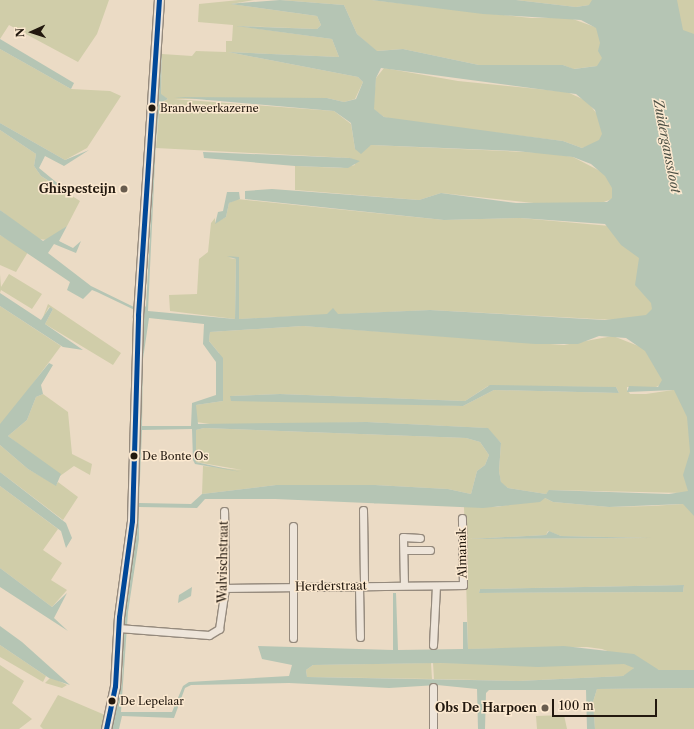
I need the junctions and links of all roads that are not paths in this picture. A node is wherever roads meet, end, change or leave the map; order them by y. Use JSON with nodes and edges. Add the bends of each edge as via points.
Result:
{"nodes":[{"id":1,"x":159,"y":0,"type":"edge"},
{"id":2,"x":363,"y":510,"type":"dead end"},
{"id":3,"x":224,"y":511,"type":"dead end"},
{"id":4,"x":462,"y":518,"type":"dead end"},
{"id":5,"x":293,"y":526,"type":"dead end"},
{"id":6,"x":420,"y":538,"type":"dead end"},
{"id":7,"x":404,"y":550,"type":"junction"},
{"id":8,"x":430,"y":550,"type":"dead end"},
{"id":9,"x":404,"y":585,"type":"junction"},
{"id":10,"x":362,"y":586,"type":"junction"},
{"id":11,"x":436,"y":586,"type":"junction"},
{"id":12,"x":295,"y":587,"type":"junction"},
{"id":13,"x":225,"y":588,"type":"junction"},
{"id":14,"x":120,"y":628,"type":"junction"},
{"id":15,"x":360,"y":636,"type":"dead end"},
{"id":16,"x":293,"y":638,"type":"dead end"},
{"id":17,"x":433,"y":645,"type":"dead end"},
{"id":18,"x":433,"y":687,"type":"dead end"},
{"id":19,"x":106,"y":729,"type":"edge"},
{"id":20,"x":433,"y":729,"type":"edge"}],
"edges":[{"from":1,"to":14,"type":"street","via":[[139,311],[132,521]]},
{"from":2,"to":10,"type":"street"},
{"from":3,"to":13,"type":"street","name":"Walvischstraat"},
{"from":4,"to":11,"type":"street","name":"Almanak","via":[[463,585]]},
{"from":5,"to":12,"type":"street"},
{"from":6,"to":7,"type":"street","via":[[404,537]]},
{"from":7,"to":8,"type":"street"},
{"from":7,"to":9,"type":"street"},
{"from":9,"to":10,"type":"street","name":"Herderstraat"},
{"from":9,"to":11,"type":"street","name":"Herderstraat"},
{"from":10,"to":12,"type":"street","name":"Herderstraat"},
{"from":10,"to":15,"type":"street"},
{"from":11,"to":17,"type":"street"},
{"from":12,"to":13,"type":"street","name":"Herderstraat"},
{"from":12,"to":16,"type":"street"},
{"from":13,"to":14,"type":"street","name":"Walvischstraat","via":[[219,629],[209,635]]},
{"from":14,"to":19,"type":"street","via":[[115,686]]},
{"from":18,"to":20,"type":"street"}]}
